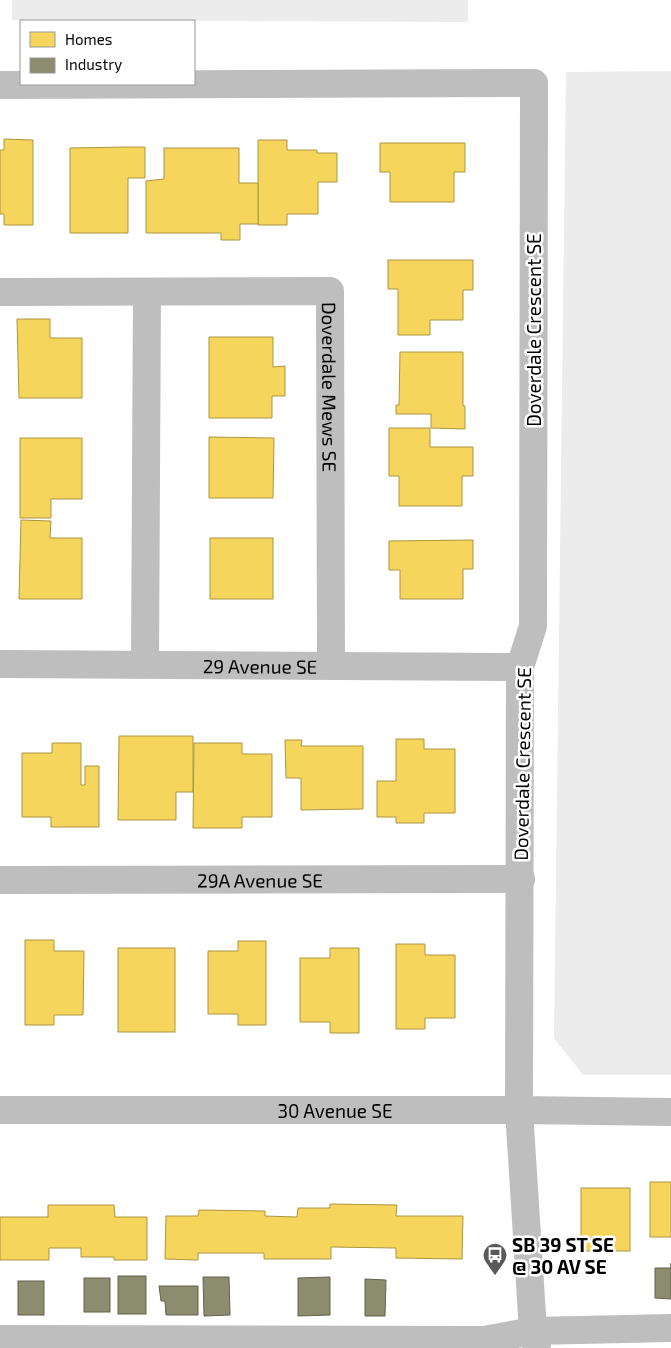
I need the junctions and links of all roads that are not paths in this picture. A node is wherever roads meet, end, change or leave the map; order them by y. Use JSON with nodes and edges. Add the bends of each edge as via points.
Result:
{"nodes":[{"id":1,"x":195,"y":84,"type":"edge"},
{"id":2,"x":0,"y":85,"type":"edge"},
{"id":3,"x":20,"y":85,"type":"edge"},
{"id":4,"x":0,"y":292,"type":"edge"},
{"id":5,"x":147,"y":292,"type":"junction"},
{"id":6,"x":0,"y":664,"type":"edge"},
{"id":7,"x":145,"y":664,"type":"junction"},
{"id":8,"x":331,"y":666,"type":"junction"},
{"id":9,"x":520,"y":667,"type":"junction"},
{"id":10,"x":521,"y":879,"type":"junction"},
{"id":11,"x":0,"y":880,"type":"edge"},
{"id":12,"x":0,"y":1110,"type":"edge"},
{"id":13,"x":519,"y":1110,"type":"junction"},
{"id":14,"x":671,"y":1112,"type":"edge"},
{"id":15,"x":671,"y":1328,"type":"edge"},
{"id":16,"x":0,"y":1339,"type":"edge"},
{"id":17,"x":535,"y":1340,"type":"edge"}],
"edges":[{"from":1,"to":9,"type":"street","name":"Doverdale Crescent SE","via":[[534,82],[533,626]]},
{"from":2,"to":3,"type":"street","name":"Doverdale Crescent SE"},
{"from":4,"to":5,"type":"street","name":"Doverdale Mews SE"},
{"from":5,"to":7,"type":"street"},
{"from":5,"to":8,"type":"street","name":"Doverdale Mews SE","via":[[330,291]]},
{"from":6,"to":7,"type":"street","name":"29 Avenue SE"},
{"from":7,"to":8,"type":"street","name":"29 Avenue SE"},
{"from":8,"to":9,"type":"street","name":"29 Avenue SE"},
{"from":9,"to":10,"type":"street","name":"Doverdale Crescent SE"},
{"from":10,"to":11,"type":"street","name":"29A Avenue SE"},
{"from":10,"to":13,"type":"street","name":"Doverdale Crescent SE"},
{"from":12,"to":13,"type":"street","name":"30 Avenue SE"},
{"from":13,"to":14,"type":"street","name":"30 Avenue SE"},
{"from":13,"to":17,"type":"street","name":"Doverdale Crescent SE"},
{"from":15,"to":17,"type":"street"},
{"from":16,"to":17,"type":"street"}]}
